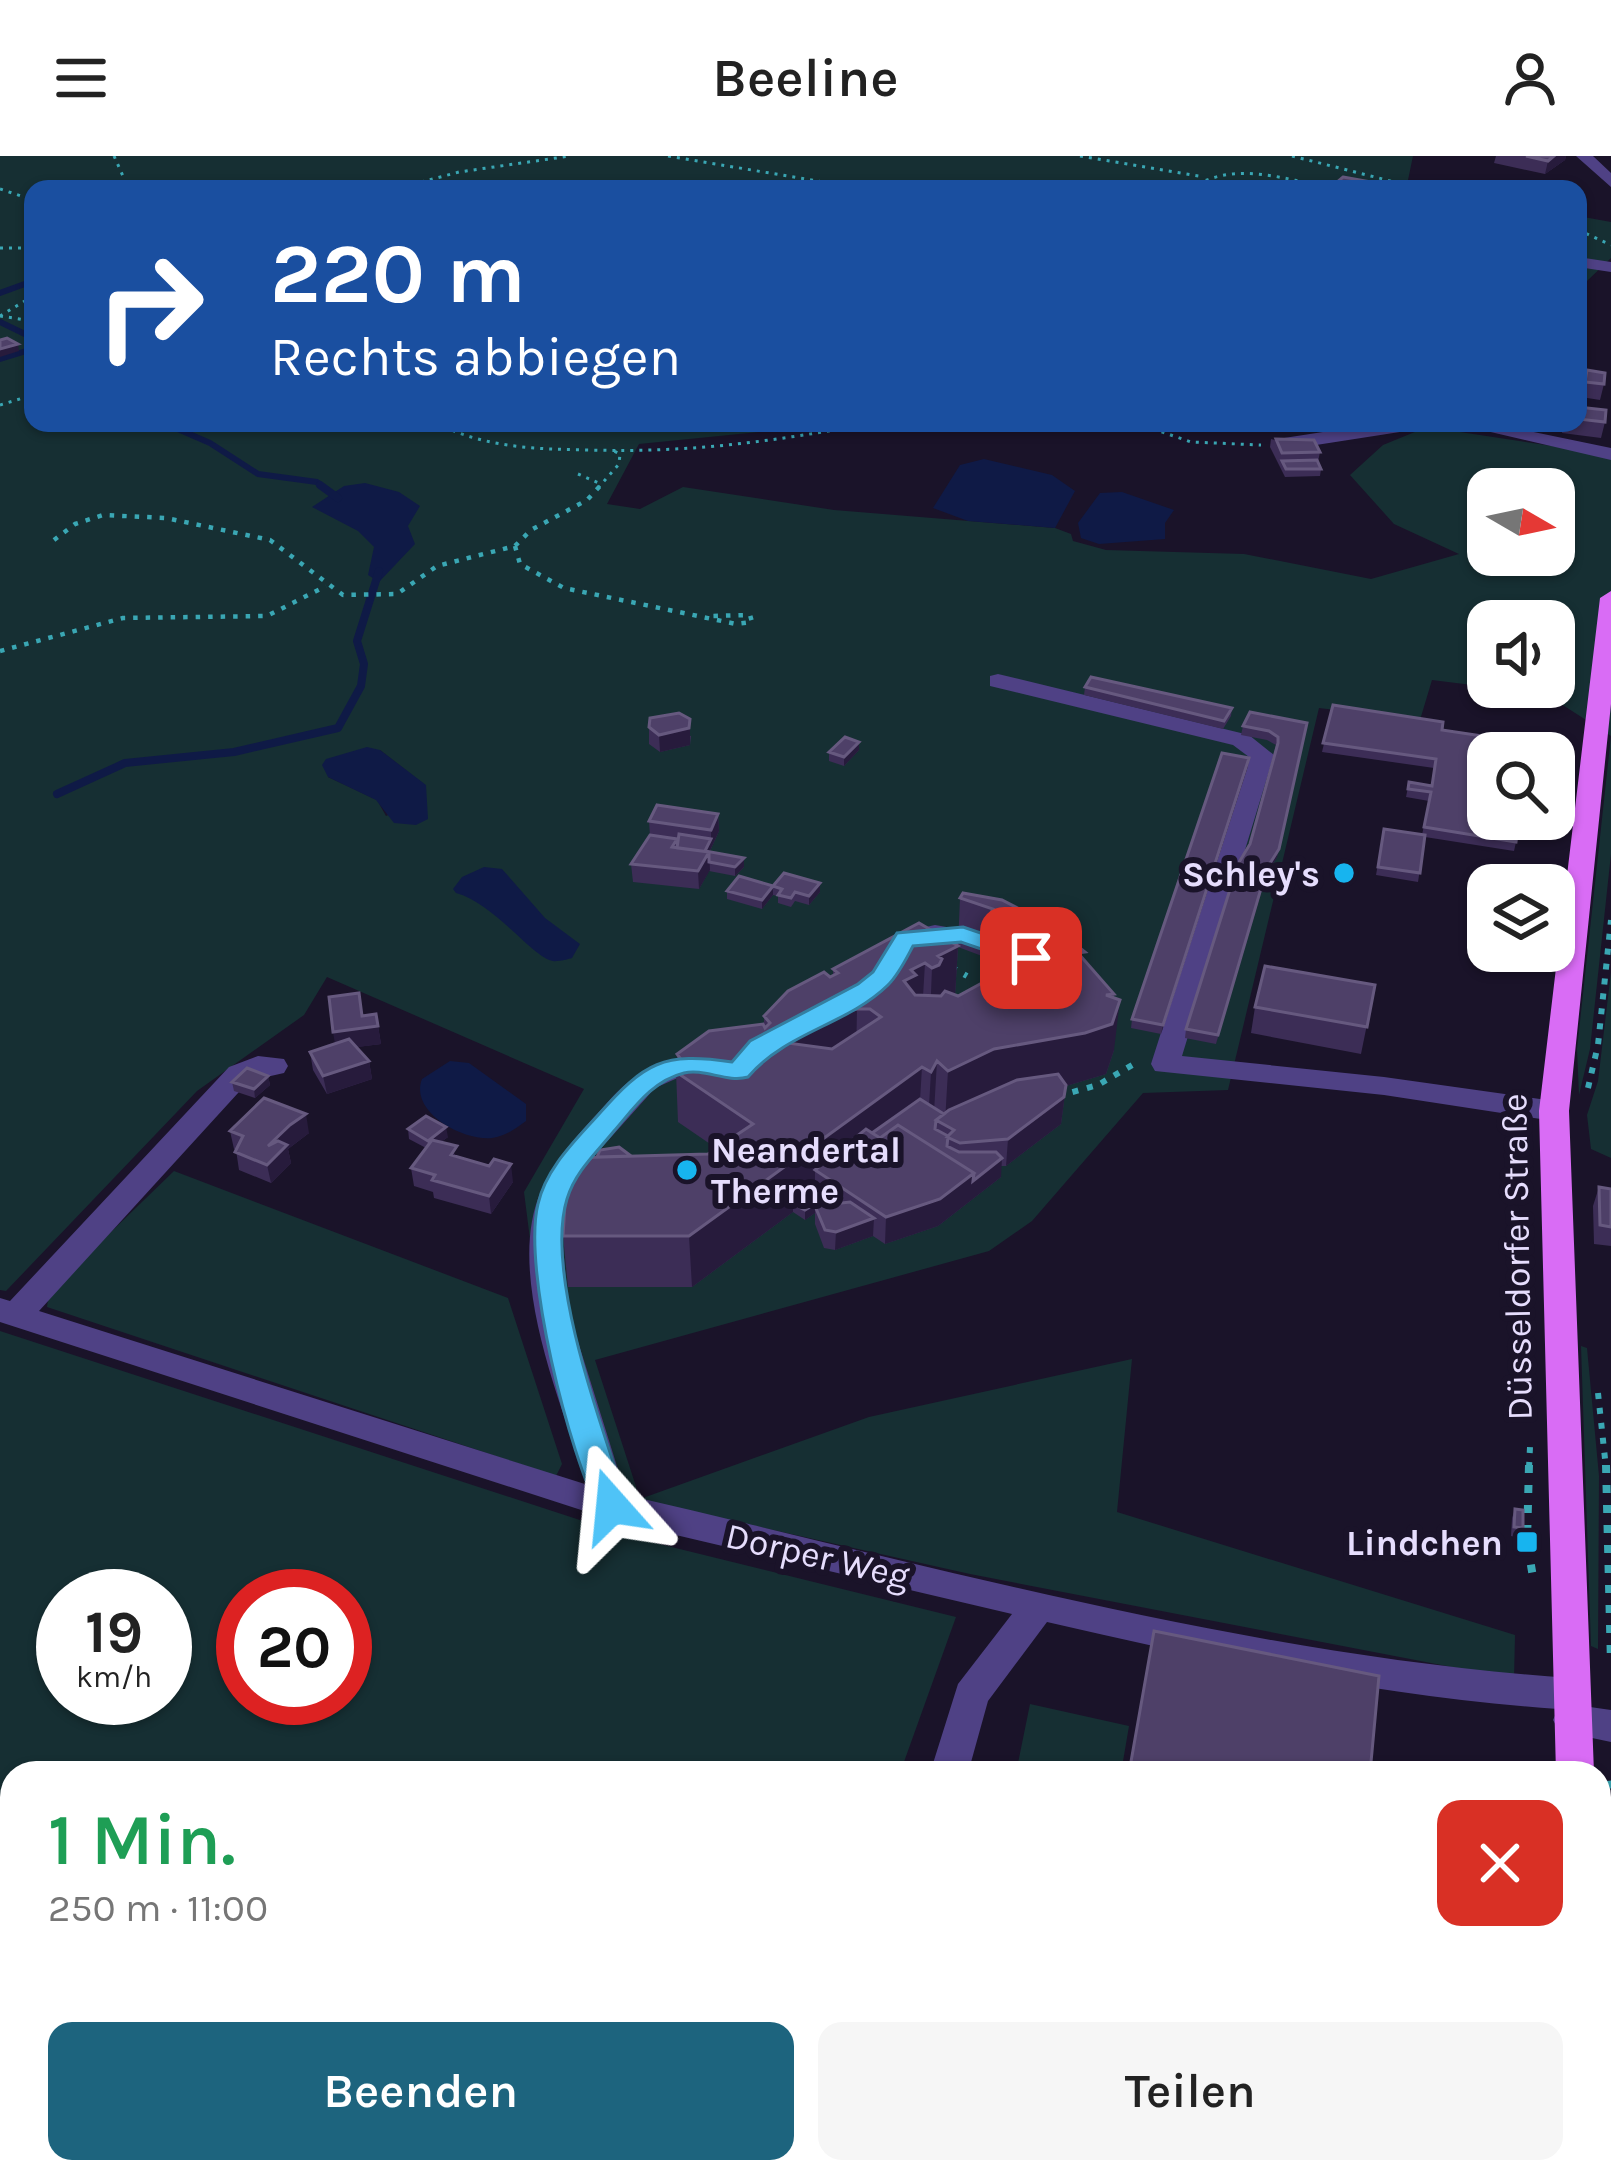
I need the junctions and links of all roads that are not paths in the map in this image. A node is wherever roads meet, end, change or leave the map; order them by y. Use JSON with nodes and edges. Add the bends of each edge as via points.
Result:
{"nodes":[{"id":1,"x":1584,"y":156,"type":"edge"},
{"id":2,"x":1611,"y":182,"type":"edge"},
{"id":3,"x":1361,"y":432,"type":"edge"},
{"id":4,"x":1505,"y":432,"type":"edge"},
{"id":5,"x":1284,"y":444,"type":"edge"},
{"id":6,"x":1611,"y":454,"type":"edge"},
{"id":7,"x":1611,"y":598,"type":"edge"},
{"id":8,"x":998,"y":681,"type":"dead end"},
{"id":9,"x":1014,"y":952,"type":"edge"},
{"id":10,"x":882,"y":977,"type":"edge"},
{"id":11,"x":749,"y":1059,"type":"edge"},
{"id":12,"x":274,"y":1066,"type":"dead end"},
{"id":13,"x":1570,"y":1104,"type":"junction"},
{"id":14,"x":8,"y":1312,"type":"edge"},
{"id":15,"x":612,"y":1506,"type":"junction"},
{"id":16,"x":1038,"y":1607,"type":"junction"},
{"id":17,"x":1571,"y":1707,"type":"junction"},
{"id":18,"x":1611,"y":1726,"type":"edge"},
{"id":19,"x":952,"y":1761,"type":"edge"},
{"id":20,"x":1574,"y":1761,"type":"edge"}],
"edges":[{"from":1,"to":2,"type":"street"},
{"from":3,"to":5,"type":"street"},
{"from":4,"to":6,"type":"street"},
{"from":7,"to":13,"type":"main road","name":"Düsseldorfer Straße"},
{"from":8,"to":13,"type":"street","via":[[1241,740],[1262,755],[1165,1064]]},
{"from":9,"to":10,"type":"street","via":[[963,935],[919,936],[905,939]]},
{"from":11,"to":15,"type":"street","via":[[739,1071],[683,1063],[640,1084],[565,1170],[552,1202],[546,1248],[555,1310]]},
{"from":12,"to":14,"type":"street","name":"Dorper Weg","via":[[239,1074]]},
{"from":13,"to":17,"type":"main road","name":"Düsseldorfer Straße"},
{"from":14,"to":15,"type":"street","name":"Dorper Weg"},
{"from":15,"to":16,"type":"street","name":"Dorper Weg"},
{"from":16,"to":17,"type":"street","name":"Dorper Weg"},
{"from":16,"to":19,"type":"street","via":[[971,1695]]},
{"from":17,"to":18,"type":"street","name":"Dorper Weg"},
{"from":17,"to":20,"type":"main road","name":"Düsseldorfer Straße"}]}
